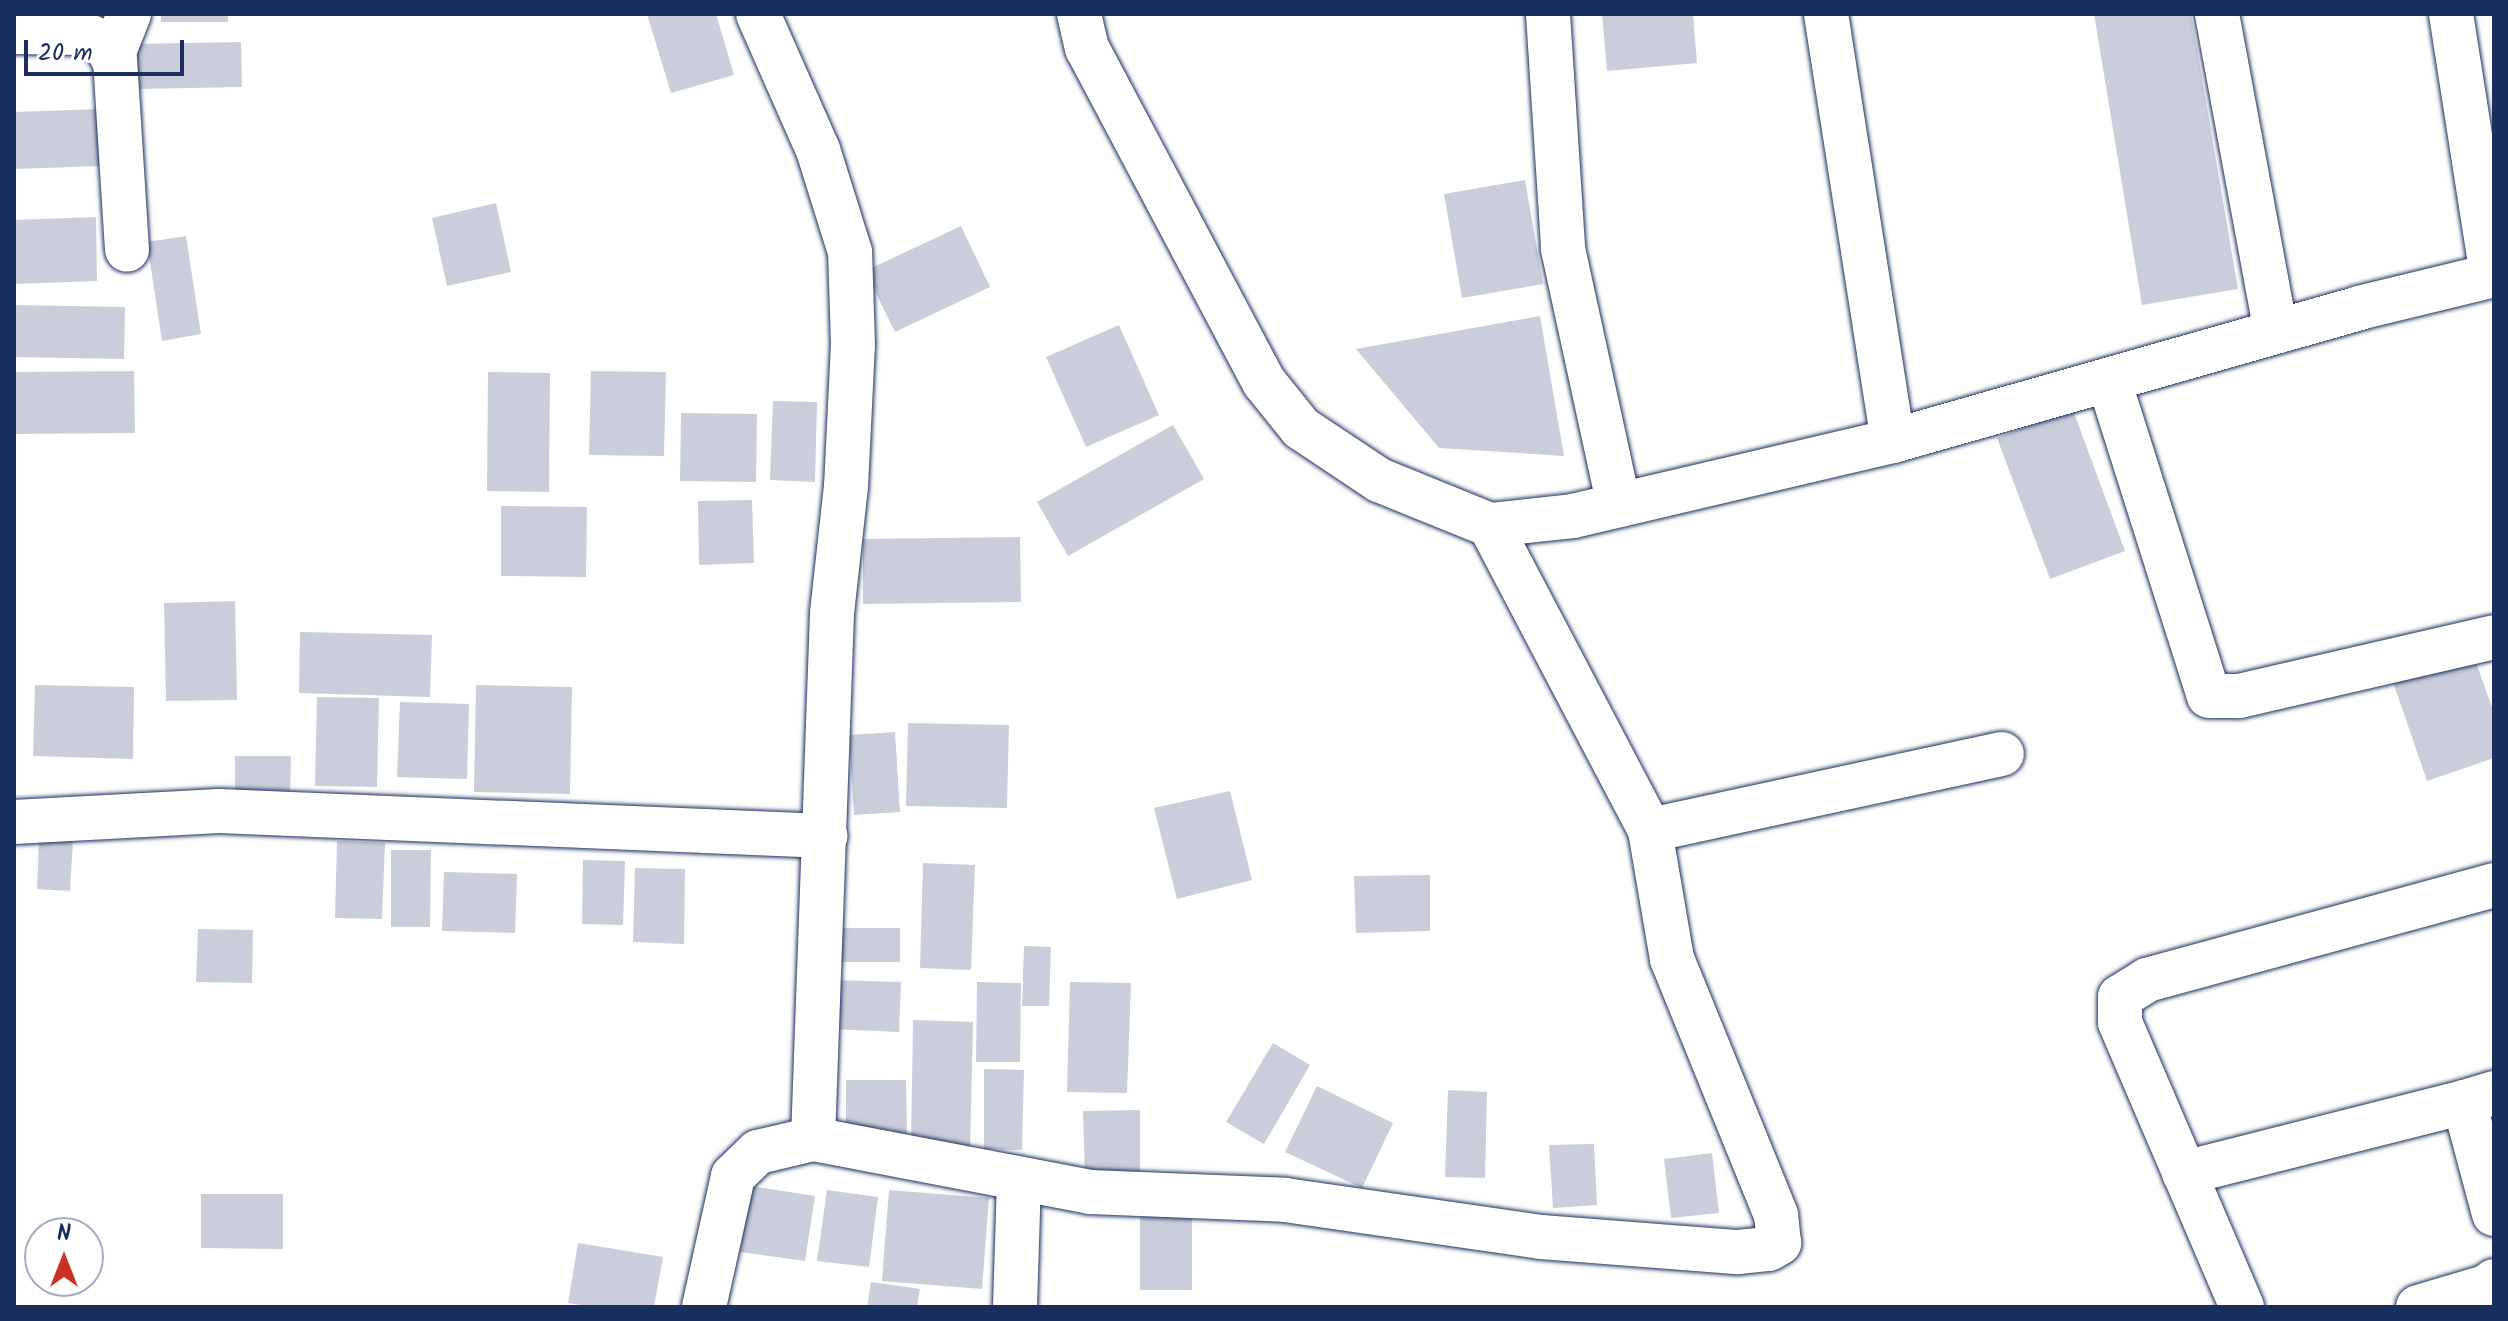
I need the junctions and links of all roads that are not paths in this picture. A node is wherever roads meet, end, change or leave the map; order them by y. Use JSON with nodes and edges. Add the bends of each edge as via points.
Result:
{"nodes":[{"id":1,"x":129,"y":14,"type":"edge"},
{"id":2,"x":758,"y":14,"type":"edge"},
{"id":3,"x":1079,"y":14,"type":"edge"},
{"id":4,"x":1548,"y":14,"type":"edge"},
{"id":5,"x":1826,"y":14,"type":"edge"},
{"id":6,"x":2217,"y":14,"type":"edge"},
{"id":7,"x":2451,"y":14,"type":"edge"},
{"id":8,"x":14,"y":32,"type":"edge"},
{"id":9,"x":112,"y":57,"type":"junction"},
{"id":10,"x":127,"y":250,"type":"dead end"},
{"id":11,"x":2493,"y":275,"type":"edge"},
{"id":12,"x":2276,"y":332,"type":"junction"},
{"id":13,"x":2109,"y":381,"type":"junction"},
{"id":14,"x":1893,"y":441,"type":"junction"},
{"id":15,"x":1619,"y":505,"type":"junction"},
{"id":16,"x":1490,"y":525,"type":"junction"},
{"id":17,"x":2494,"y":637,"type":"edge"},
{"id":18,"x":2002,"y":754,"type":"dead end"},
{"id":19,"x":14,"y":822,"type":"edge"},
{"id":20,"x":1650,"y":830,"type":"junction"},
{"id":21,"x":825,"y":836,"type":"junction"},
{"id":22,"x":2494,"y":885,"type":"edge"},
{"id":23,"x":2479,"y":1098,"type":"edge"},
{"id":24,"x":813,"y":1139,"type":"junction"},
{"id":25,"x":2184,"y":1173,"type":"junction"},
{"id":26,"x":1019,"y":1179,"type":"junction"},
{"id":27,"x":2494,"y":1214,"type":"edge"},
{"id":28,"x":2494,"y":1281,"type":"edge"},
{"id":29,"x":704,"y":1307,"type":"edge"},
{"id":30,"x":1015,"y":1307,"type":"edge"},
{"id":31,"x":2242,"y":1307,"type":"edge"},
{"id":32,"x":2418,"y":1307,"type":"edge"}],
"edges":[{"from":1,"to":9,"type":"street"},
{"from":2,"to":21,"type":"street","via":[[818,150],[850,252],[853,345],[846,487],[832,613]]},
{"from":3,"to":16,"type":"street","via":[[1087,48],[1264,382],[1301,428],[1379,480]]},
{"from":4,"to":15,"type":"street","via":[[1563,249]]},
{"from":5,"to":14,"type":"street"},
{"from":6,"to":12,"type":"street"},
{"from":7,"to":11,"type":"street"},
{"from":8,"to":9,"type":"street","via":[[82,33],[102,42]]},
{"from":9,"to":10,"type":"street"},
{"from":11,"to":12,"type":"street"},
{"from":12,"to":13,"type":"street"},
{"from":13,"to":14,"type":"street"},
{"from":13,"to":17,"type":"street","via":[[2209,696],[2239,696]]},
{"from":14,"to":15,"type":"street"},
{"from":15,"to":16,"type":"street"},
{"from":16,"to":20,"type":"street"},
{"from":18,"to":20,"type":"street"},
{"from":19,"to":21,"type":"street","via":[[219,811]]},
{"from":20,"to":26,"type":"street","via":[[1672,959],[1776,1215],[1779,1243],[1769,1249],[1738,1252],[1541,1237],[1285,1200],[1090,1192]]},
{"from":21,"to":24,"type":"street"},
{"from":22,"to":25,"type":"street","via":[[2147,980],[2120,997],[2120,1022]]},
{"from":23,"to":25,"type":"street"},
{"from":23,"to":27,"type":"street"},
{"from":24,"to":26,"type":"street"},
{"from":24,"to":29,"type":"street","via":[[758,1152],[733,1176]]},
{"from":25,"to":31,"type":"street"},
{"from":26,"to":30,"type":"street"},
{"from":28,"to":32,"type":"street"}]}
